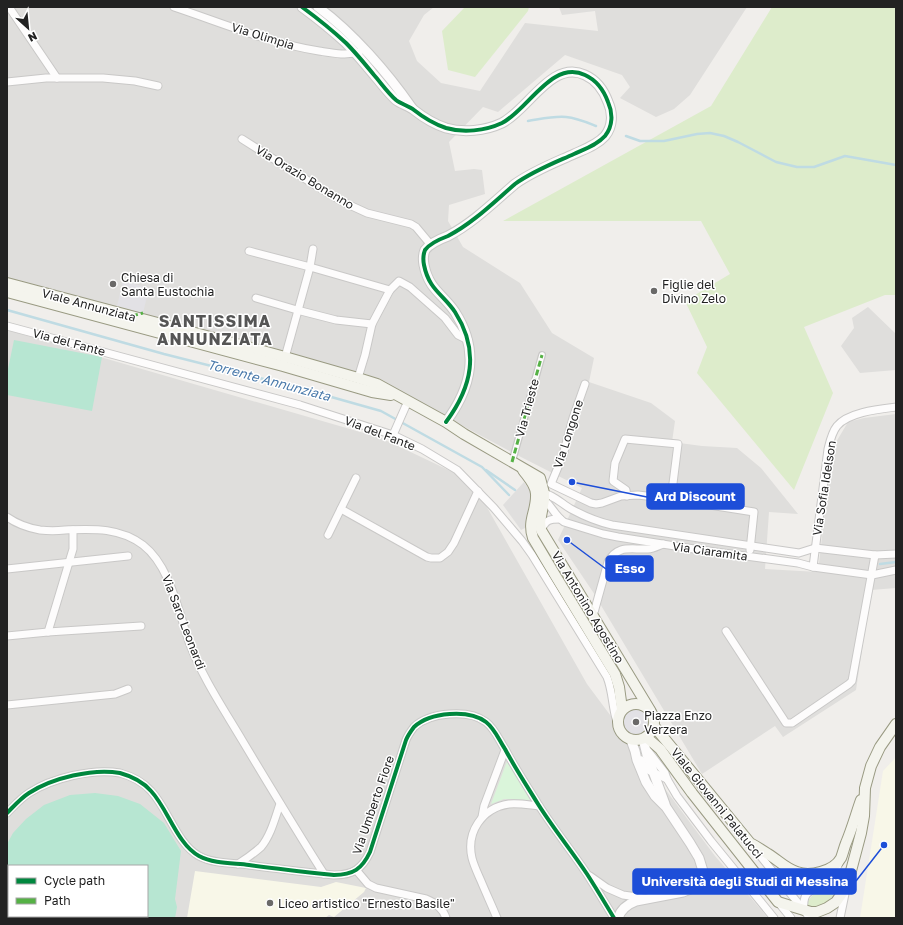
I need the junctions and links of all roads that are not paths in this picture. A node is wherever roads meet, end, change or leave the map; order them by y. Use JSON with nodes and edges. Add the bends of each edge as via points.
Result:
{"nodes":[{"id":1,"x":9,"y":7,"type":"edge"},
{"id":2,"x":174,"y":7,"type":"edge"},
{"id":3,"x":302,"y":7,"type":"edge"},
{"id":4,"x":318,"y":7,"type":"edge"},
{"id":5,"x":365,"y":51,"type":"junction"},
{"id":6,"x":355,"y":53,"type":"junction"},
{"id":7,"x":57,"y":78,"type":"junction"},
{"id":8,"x":7,"y":82,"type":"edge"},
{"id":9,"x":158,"y":86,"type":"dead end"},
{"id":10,"x":413,"y":110,"type":"junction"},
{"id":11,"x":242,"y":139,"type":"dead end"},
{"id":12,"x":431,"y":245,"type":"junction"},
{"id":13,"x":313,"y":249,"type":"dead end"},
{"id":14,"x":249,"y":251,"type":"dead end"},
{"id":15,"x":310,"y":266,"type":"junction"},
{"id":16,"x":7,"y":283,"type":"edge"},
{"id":17,"x":390,"y":290,"type":"junction"},
{"id":18,"x":7,"y":292,"type":"edge"},
{"id":19,"x":256,"y":298,"type":"dead end"},
{"id":20,"x":297,"y":310,"type":"junction"},
{"id":21,"x":143,"y":312,"type":"dead end"},
{"id":22,"x":131,"y":320,"type":"junction"},
{"id":23,"x":372,"y":324,"type":"junction"},
{"id":24,"x":7,"y":326,"type":"edge"},
{"id":25,"x":468,"y":340,"type":"junction"},
{"id":26,"x":542,"y":355,"type":"dead end"},
{"id":27,"x":284,"y":362,"type":"junction"},
{"id":28,"x":358,"y":378,"type":"junction"},
{"id":29,"x":584,"y":384,"type":"dead end"},
{"id":30,"x":404,"y":403,"type":"junction"},
{"id":31,"x":896,"y":407,"type":"edge"},
{"id":32,"x":446,"y":422,"type":"junction"},
{"id":33,"x":394,"y":433,"type":"junction"},
{"id":34,"x":512,"y":462,"type":"junction"},
{"id":35,"x":522,"y":468,"type":"junction"},
{"id":36,"x":356,"y":478,"type":"dead end"},
{"id":37,"x":540,"y":478,"type":"junction"},
{"id":38,"x":551,"y":484,"type":"junction"},
{"id":39,"x":478,"y":491,"type":"junction"},
{"id":40,"x":542,"y":496,"type":"junction"},
{"id":41,"x":627,"y":496,"type":"junction"},
{"id":42,"x":671,"y":499,"type":"junction"},
{"id":43,"x":563,"y":504,"type":"junction"},
{"id":44,"x":341,"y":509,"type":"junction"},
{"id":45,"x":7,"y":517,"type":"edge"},
{"id":46,"x":560,"y":519,"type":"junction"},
{"id":47,"x":73,"y":530,"type":"junction"},
{"id":48,"x":541,"y":530,"type":"junction"},
{"id":49,"x":515,"y":532,"type":"junction"},
{"id":50,"x":328,"y":535,"type":"dead end"},
{"id":51,"x":663,"y":544,"type":"junction"},
{"id":52,"x":750,"y":545,"type":"junction"},
{"id":53,"x":815,"y":548,"type":"junction"},
{"id":54,"x":540,"y":550,"type":"junction"},
{"id":55,"x":896,"y":554,"type":"edge"},
{"id":56,"x":875,"y":555,"type":"junction"},
{"id":57,"x":128,"y":556,"type":"dead end"},
{"id":58,"x":750,"y":557,"type":"junction"},
{"id":59,"x":69,"y":562,"type":"junction"},
{"id":60,"x":813,"y":567,"type":"junction"},
{"id":61,"x":7,"y":568,"type":"edge"},
{"id":62,"x":896,"y":570,"type":"edge"},
{"id":63,"x":872,"y":574,"type":"junction"},
{"id":64,"x":593,"y":616,"type":"junction"},
{"id":65,"x":141,"y":626,"type":"dead end"},
{"id":66,"x":726,"y":631,"type":"dead end"},
{"id":67,"x":48,"y":632,"type":"junction"},
{"id":68,"x":7,"y":636,"type":"edge"},
{"id":69,"x":128,"y":689,"type":"dead end"},
{"id":70,"x":7,"y":705,"type":"edge"},
{"id":71,"x":622,"y":709,"type":"junction"},
{"id":72,"x":650,"y":710,"type":"junction"},
{"id":73,"x":617,"y":722,"type":"junction"},
{"id":74,"x":896,"y":724,"type":"edge"},
{"id":75,"x":654,"y":726,"type":"junction"},
{"id":76,"x":631,"y":740,"type":"junction"},
{"id":77,"x":645,"y":741,"type":"junction"},
{"id":78,"x":505,"y":750,"type":"junction"},
{"id":79,"x":635,"y":750,"type":"junction"},
{"id":80,"x":654,"y":772,"type":"junction"},
{"id":81,"x":667,"y":779,"type":"junction"},
{"id":82,"x":866,"y":788,"type":"junction"},
{"id":83,"x":280,"y":804,"type":"junction"},
{"id":84,"x":539,"y":806,"type":"junction"},
{"id":85,"x":666,"y":807,"type":"junction"},
{"id":86,"x":7,"y":813,"type":"edge"},
{"id":87,"x":482,"y":817,"type":"junction"},
{"id":88,"x":750,"y":843,"type":"junction"},
{"id":89,"x":840,"y":859,"type":"junction"},
{"id":90,"x":238,"y":864,"type":"junction"},
{"id":91,"x":357,"y":871,"type":"junction"},
{"id":92,"x":324,"y":874,"type":"junction"},
{"id":93,"x":587,"y":874,"type":"junction"},
{"id":94,"x":847,"y":886,"type":"junction"},
{"id":95,"x":646,"y":898,"type":"junction"},
{"id":96,"x":778,"y":902,"type":"junction"},
{"id":97,"x":806,"y":915,"type":"edge"},
{"id":98,"x":446,"y":918,"type":"edge"},
{"id":99,"x":497,"y":918,"type":"edge"},
{"id":100,"x":614,"y":918,"type":"edge"},
{"id":101,"x":618,"y":918,"type":"edge"},
{"id":102,"x":774,"y":918,"type":"edge"},
{"id":103,"x":791,"y":918,"type":"edge"},
{"id":104,"x":840,"y":918,"type":"edge"}],
"edges":[{"from":1,"to":7,"type":"street"},
{"from":2,"to":6,"type":"street","name":"Via Olimpia","via":[[272,41],[336,53]]},
{"from":3,"to":6,"type":"street"},
{"from":4,"to":5,"type":"street"},
{"from":5,"to":6,"type":"street","name":"Via Olimpia"},
{"from":5,"to":10,"type":"street"},
{"from":6,"to":10,"type":"street","via":[[397,101]]},
{"from":7,"to":8,"type":"street"},
{"from":7,"to":9,"type":"street","via":[[103,78]]},
{"from":10,"to":12,"type":"street","via":[[429,120],[455,130],[484,128],[502,123],[513,116],[552,78],[566,72],[574,72],[595,81],[606,96],[612,116],[610,127],[599,141],[522,179],[465,226]]},
{"from":11,"to":12,"type":"street","name":"Via Orazio Bonanno","via":[[343,202],[367,213],[411,224]]},
{"from":12,"to":25,"type":"street","via":[[426,248],[423,257],[427,276],[455,312]]},
{"from":13,"to":15,"type":"street"},
{"from":14,"to":15,"type":"street"},
{"from":15,"to":17,"type":"street"},
{"from":15,"to":20,"type":"street"},
{"from":16,"to":22,"type":"main road","name":"Viale Annunziata"},
{"from":17,"to":23,"type":"street"},
{"from":17,"to":25,"type":"street","via":[[399,281],[410,287],[446,318],[458,335]]},
{"from":18,"to":22,"type":"main road","name":"Viale Annunziata"},
{"from":19,"to":20,"type":"street"},
{"from":20,"to":23,"type":"street","via":[[336,320]]},
{"from":20,"to":27,"type":"street"},
{"from":21,"to":22,"type":"street"},
{"from":22,"to":27,"type":"main road","name":"Viale Annunziata"},
{"from":23,"to":28,"type":"street"},
{"from":24,"to":33,"type":"street","name":"Via del Fante"},
{"from":25,"to":32,"type":"street","via":[[470,366],[467,384]]},
{"from":26,"to":34,"type":"street","name":"Via Trieste"},
{"from":27,"to":28,"type":"main road","name":"Viale Annunziata"},
{"from":27,"to":30,"type":"main road","name":"Viale Annunziata"},
{"from":28,"to":30,"type":"main road","name":"Viale Annunziata","via":[[377,384]]},
{"from":29,"to":38,"type":"street","name":"Via Longone","via":[[563,455]]},
{"from":30,"to":32,"type":"main road","name":"Viale Annunziata"},
{"from":30,"to":33,"type":"street"},
{"from":31,"to":53,"type":"street","name":"Via Sofia Idelson","via":[[856,414],[837,426],[828,449]]},
{"from":32,"to":34,"type":"main road","name":"Viale Annunziata"},
{"from":33,"to":39,"type":"street","name":"Via del Fante","via":[[457,470]]},
{"from":34,"to":35,"type":"main road","name":"Viale Annunziata"},
{"from":35,"to":37,"type":"main road","name":"Viale Annunziata"},
{"from":35,"to":40,"type":"main road"},
{"from":36,"to":44,"type":"street"},
{"from":37,"to":38,"type":"street"},
{"from":37,"to":40,"type":"main road"},
{"from":38,"to":41,"type":"street","via":[[596,504]]},
{"from":38,"to":43,"type":"street"},
{"from":39,"to":44,"type":"street","via":[[452,548],[440,558],[431,558]]},
{"from":39,"to":49,"type":"street","name":"Via del Fante"},
{"from":40,"to":43,"type":"street","name":"Via Ciaramita","via":[[549,494]]},
{"from":40,"to":46,"type":"street"},
{"from":40,"to":48,"type":"main road"},
{"from":40,"to":54,"type":"main road","name":"Via Antonino Agostino","via":[[531,521],[533,538]]},
{"from":41,"to":42,"type":"street"},
{"from":41,"to":42,"type":"street","via":[[626,490],[613,481],[615,463],[625,439],[678,444]]},
{"from":42,"to":52,"type":"street","via":[[754,512]]},
{"from":43,"to":52,"type":"street","name":"Via Ciaramita","via":[[612,525]]},
{"from":44,"to":50,"type":"street"},
{"from":45,"to":47,"type":"street","name":"Via Saro Leonardi","via":[[32,528],[51,531]]},
{"from":46,"to":48,"type":"street","via":[[547,521]]},
{"from":46,"to":51,"type":"street","name":"Via Ciaramita","via":[[603,534]]},
{"from":47,"to":59,"type":"street","via":[[73,549]]},
{"from":47,"to":83,"type":"street","name":"Via Saro Leonardi","via":[[101,530],[124,534],[143,545],[157,560],[168,579],[189,642],[210,686]]},
{"from":48,"to":64,"type":"main road","name":"Via Antonino Agostino"},
{"from":49,"to":54,"type":"street"},
{"from":49,"to":73,"type":"street","name":"Via del Fante","via":[[532,555],[607,677]]},
{"from":51,"to":58,"type":"street","name":"Via Ciaramita"},
{"from":51,"to":64,"type":"street","via":[[650,549],[621,549],[611,556]]},
{"from":52,"to":53,"type":"street","name":"Via Ciaramita","via":[[799,553]]},
{"from":52,"to":58,"type":"street"},
{"from":53,"to":56,"type":"street","name":"Via Ciaramita"},
{"from":53,"to":60,"type":"street","name":"Via Sofia Idelson"},
{"from":54,"to":71,"type":"main road","name":"Via Antonino Agostino","via":[[615,674]]},
{"from":55,"to":56,"type":"street","name":"Via Ciaramita"},
{"from":56,"to":63,"type":"street"},
{"from":57,"to":59,"type":"street"},
{"from":58,"to":60,"type":"street","name":"Via Ciaramita"},
{"from":59,"to":61,"type":"street"},
{"from":59,"to":67,"type":"street"},
{"from":60,"to":63,"type":"street","name":"Via Ciaramita"},
{"from":62,"to":63,"type":"street","name":"Via Ciaramita"},
{"from":63,"to":66,"type":"street","via":[[851,682],[792,723],[786,723]]},
{"from":64,"to":72,"type":"main road","name":"Via Antonino Agostino"},
{"from":65,"to":67,"type":"street"},
{"from":67,"to":68,"type":"street"},
{"from":69,"to":70,"type":"street","via":[[115,694]]},
{"from":71,"to":72,"type":"main road","via":[[640,704]]},
{"from":71,"to":73,"type":"main road"},
{"from":72,"to":75,"type":"main road"},
{"from":73,"to":76,"type":"main road","via":[[622,735]]},
{"from":74,"to":82,"type":"main road","via":[[875,756]]},
{"from":75,"to":77,"type":"main road"},
{"from":75,"to":88,"type":"main road","name":"Viale Giovanni Palatucci"},
{"from":76,"to":77,"type":"main road"},
{"from":76,"to":79,"type":"street"},
{"from":77,"to":80,"type":"street"},
{"from":77,"to":81,"type":"street"},
{"from":77,"to":96,"type":"main road","name":"Viale Giovanni Palatucci","via":[[660,749]]},
{"from":78,"to":84,"type":"street","name":"Via Umberto Fiore"},
{"from":78,"to":87,"type":"street"},
{"from":78,"to":91,"type":"street","name":"Via Umberto Fiore","via":[[492,728],[472,715],[433,717],[414,727],[406,740],[370,852]]},
{"from":79,"to":80,"type":"street","via":[[646,769]]},
{"from":79,"to":85,"type":"street","via":[[646,782]]},
{"from":80,"to":81,"type":"street"},
{"from":80,"to":85,"type":"street"},
{"from":81,"to":102,"type":"street","via":[[711,841]]},
{"from":82,"to":89,"type":"main road"},
{"from":82,"to":94,"type":"main road","via":[[861,833]]},
{"from":83,"to":90,"type":"street","via":[[266,840]]},
{"from":83,"to":92,"type":"street","name":"Via Saro Leonardi"},
{"from":84,"to":87,"type":"street","via":[[506,804]]},
{"from":84,"to":93,"type":"street","name":"Via Umberto Fiore"},
{"from":85,"to":95,"type":"street","via":[[700,858],[703,875],[697,886],[689,890]]},
{"from":86,"to":90,"type":"street","name":"Via Umberto Fiore","via":[[28,793],[48,783],[89,773],[119,773],[136,780],[152,792],[190,850],[213,861]]},
{"from":87,"to":99,"type":"street","via":[[473,832],[472,857]]},
{"from":88,"to":89,"type":"main road","via":[[797,873],[817,873]]},
{"from":88,"to":97,"type":"street","name":"Viale Giovanni Palatucci"},
{"from":89,"to":97,"type":"street","via":[[834,874],[807,893],[803,902]]},
{"from":90,"to":92,"type":"street","name":"Via Umberto Fiore"},
{"from":91,"to":92,"type":"street","name":"Via Umberto Fiore","via":[[343,875]]},
{"from":91,"to":98,"type":"street","via":[[368,884],[376,888],[426,899],[439,905]]},
{"from":93,"to":95,"type":"street","name":"Via Umberto Fiore","via":[[607,888],[622,894]]},
{"from":93,"to":100,"type":"street","name":"Via Umberto Fiore"},
{"from":94,"to":97,"type":"main road","via":[[839,898],[827,908]]},
{"from":94,"to":104,"type":"street"},
{"from":95,"to":101,"type":"street","via":[[626,906]]},
{"from":96,"to":97,"type":"main road"},
{"from":96,"to":103,"type":"street","name":"Viale Giovanni Palatucci"}]}
